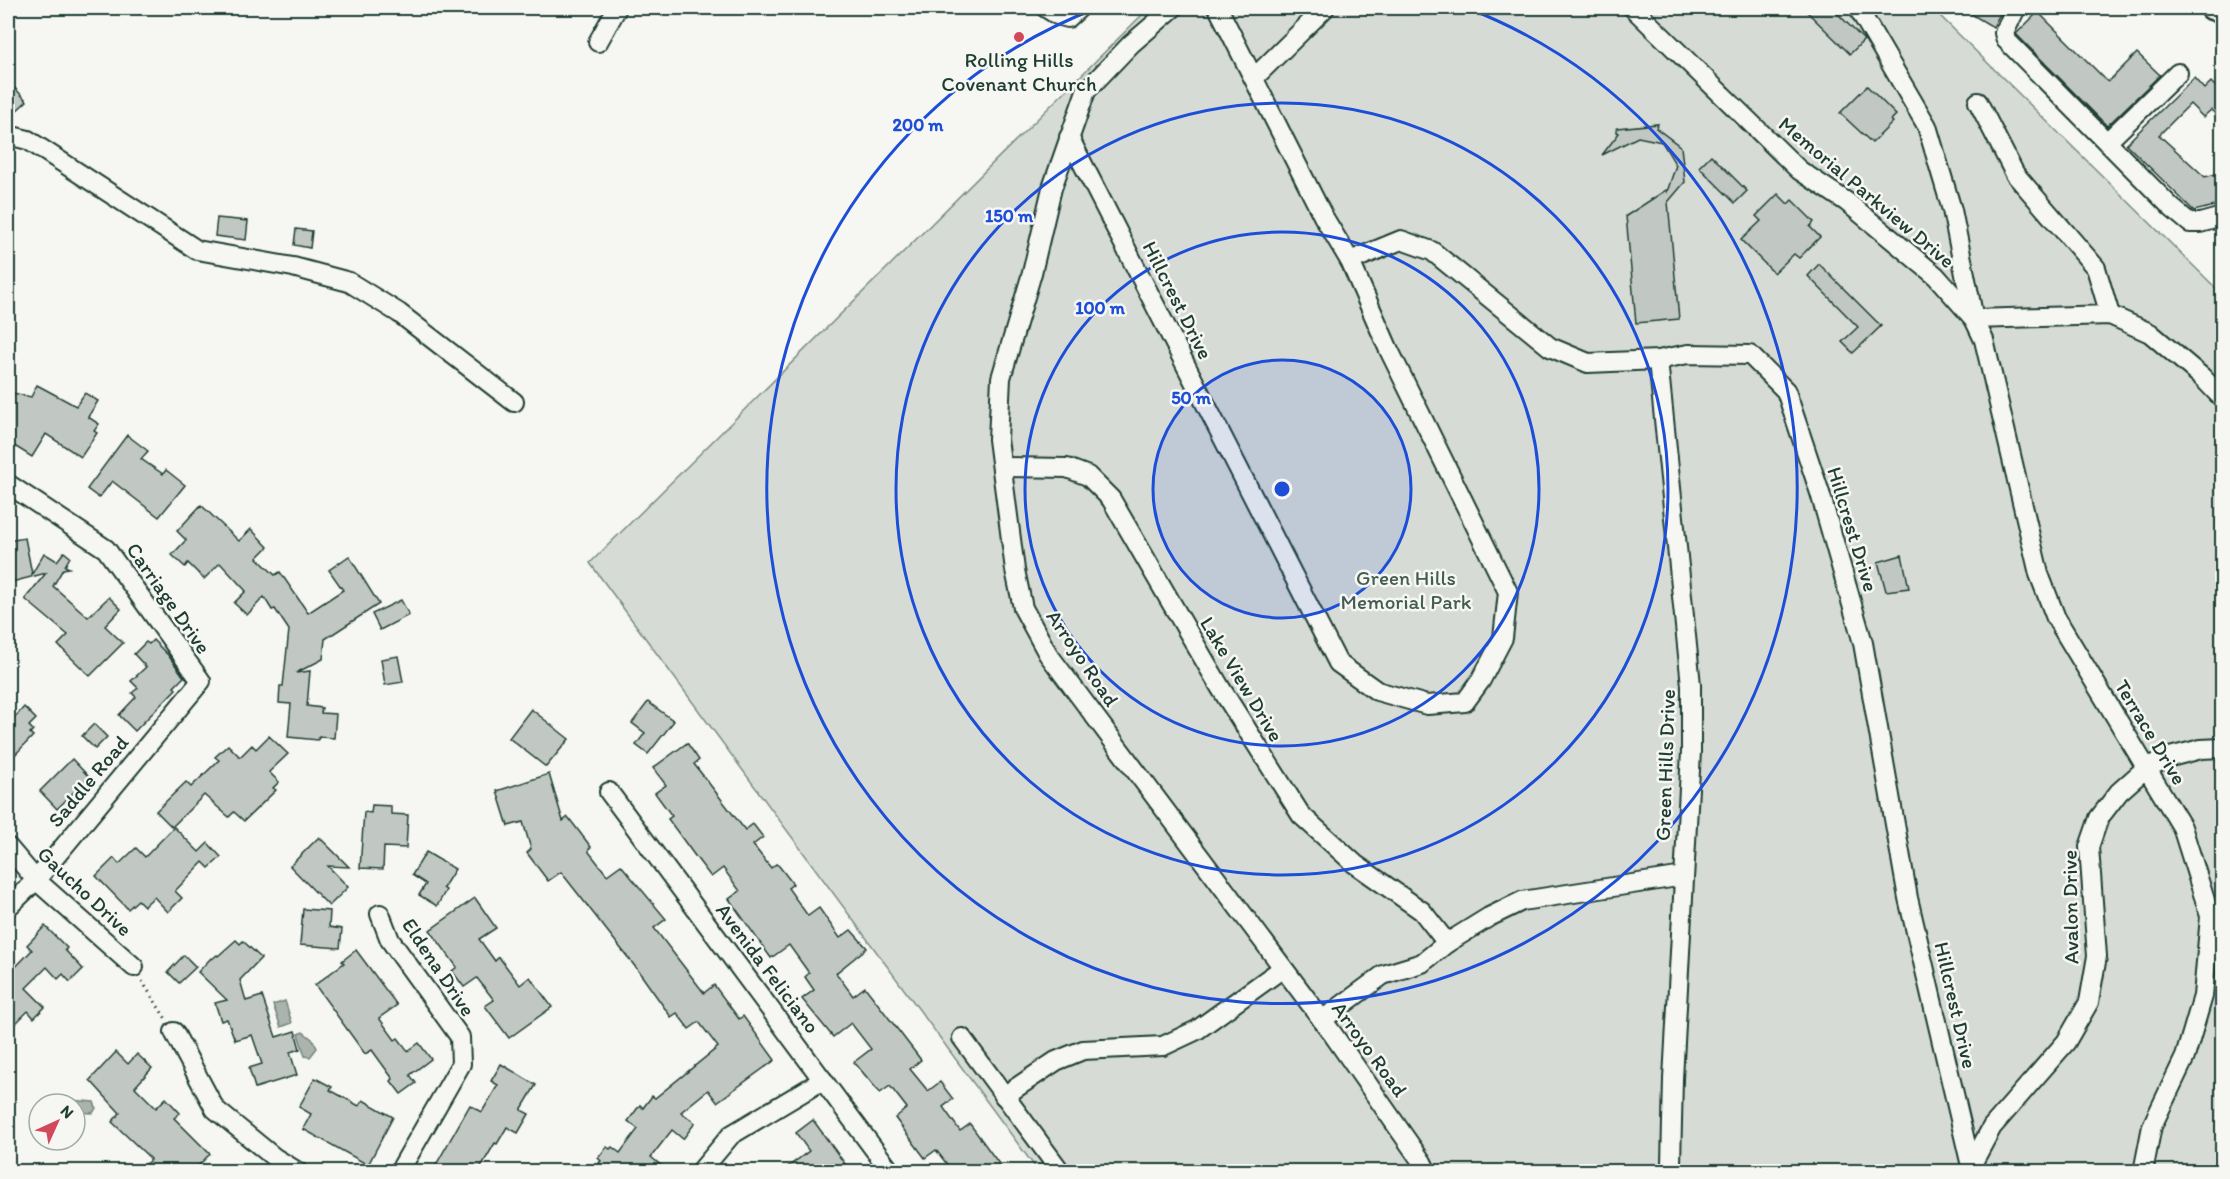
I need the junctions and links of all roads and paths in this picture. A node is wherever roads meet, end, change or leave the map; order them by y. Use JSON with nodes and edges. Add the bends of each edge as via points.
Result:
{"nodes":[{"id":1,"x":617,"y":8,"type":"edge"},
{"id":2,"x":1047,"y":8,"type":"edge"},
{"id":3,"x":1079,"y":8,"type":"edge"},
{"id":4,"x":1173,"y":8,"type":"edge"},
{"id":5,"x":1218,"y":8,"type":"edge"},
{"id":6,"x":1324,"y":8,"type":"edge"},
{"id":7,"x":1633,"y":8,"type":"edge"},
{"id":8,"x":1858,"y":8,"type":"edge"},
{"id":9,"x":2016,"y":8,"type":"edge"},
{"id":10,"x":2212,"y":8,"type":"edge"},
{"id":11,"x":2223,"y":11,"type":"edge"},
{"id":12,"x":598,"y":42,"type":"dead end"},
{"id":13,"x":2178,"y":73,"type":"dead end"},
{"id":14,"x":1255,"y":77,"type":"junction"},
{"id":15,"x":1978,"y":102,"type":"dead end"},
{"id":16,"x":8,"y":135,"type":"edge"},
{"id":17,"x":1069,"y":137,"type":"junction"},
{"id":18,"x":2107,"y":142,"type":"junction"},
{"id":19,"x":2223,"y":217,"type":"edge"},
{"id":20,"x":1350,"y":261,"type":"junction"},
{"id":21,"x":2110,"y":315,"type":"junction"},
{"id":22,"x":1974,"y":319,"type":"junction"},
{"id":23,"x":1658,"y":360,"type":"junction"},
{"id":24,"x":2223,"y":398,"type":"edge"},
{"id":25,"x":514,"y":402,"type":"dead end"},
{"id":26,"x":1002,"y":468,"type":"junction"},
{"id":27,"x":8,"y":484,"type":"edge"},
{"id":28,"x":201,"y":681,"type":"joint"},
{"id":29,"x":2223,"y":748,"type":"edge"},
{"id":30,"x":2146,"y":768,"type":"junction"},
{"id":31,"x":609,"y":792,"type":"dead end"},
{"id":32,"x":8,"y":847,"type":"edge"},
{"id":33,"x":1684,"y":876,"type":"junction"},
{"id":34,"x":36,"y":880,"type":"junction"},
{"id":35,"x":8,"y":907,"type":"edge"},
{"id":36,"x":380,"y":914,"type":"dead end"},
{"id":37,"x":1447,"y":943,"type":"junction"},
{"id":38,"x":134,"y":967,"type":"joint"},
{"id":39,"x":1283,"y":968,"type":"junction"},
{"id":40,"x":1322,"y":1020,"type":"junction"},
{"id":41,"x":174,"y":1032,"type":"joint"},
{"id":42,"x":962,"y":1038,"type":"dead end"},
{"id":43,"x":823,"y":1080,"type":"junction"},
{"id":44,"x":1004,"y":1096,"type":"junction"},
{"id":45,"x":1971,"y":1169,"type":"edge"},
{"id":46,"x":298,"y":1172,"type":"edge"},
{"id":47,"x":399,"y":1172,"type":"edge"},
{"id":48,"x":700,"y":1172,"type":"edge"},
{"id":49,"x":891,"y":1172,"type":"edge"},
{"id":50,"x":1061,"y":1172,"type":"edge"},
{"id":51,"x":1427,"y":1172,"type":"edge"},
{"id":52,"x":1673,"y":1172,"type":"edge"},
{"id":53,"x":2143,"y":1172,"type":"edge"}],
"edges":[{"from":1,"to":12,"type":"street"},
{"from":2,"to":3,"type":"street","via":[[1068,18]]},
{"from":4,"to":17,"type":"street","name":"Arroyo Road","via":[[1086,91]]},
{"from":5,"to":14,"type":"street","name":"Hillcrest Drive"},
{"from":6,"to":14,"type":"street"},
{"from":7,"to":22,"type":"street","name":"Memorial Parkview Drive","via":[[1799,170],[1847,202],[1936,276]]},
{"from":8,"to":22,"type":"street","via":[[1927,126],[1952,210]]},
{"from":9,"to":18,"type":"street","via":[[2004,33],[2006,40]]},
{"from":10,"to":11,"type":"main road"},
{"from":13,"to":18,"type":"street"},
{"from":14,"to":20,"type":"street","name":"Hillcrest Drive","via":[[1323,216]]},
{"from":15,"to":21,"type":"street","via":[[2015,174],[2096,268]]},
{"from":16,"to":25,"type":"street","via":[[28,140],[197,250],[293,267],[349,282],[399,313]]},
{"from":17,"to":20,"type":"street","name":"Hillcrest Drive","via":[[1338,663],[1377,691],[1427,705],[1465,702],[1503,638],[1508,592],[1388,348]]},
{"from":17,"to":26,"type":"street","name":"Arroyo Road","via":[[1001,378],[998,439]]},
{"from":18,"to":19,"type":"street","via":[[2190,223]]},
{"from":20,"to":23,"type":"street","name":"Hillcrest Drive","via":[[1401,240],[1432,251],[1550,347],[1588,363]]},
{"from":21,"to":22,"type":"street"},
{"from":21,"to":24,"type":"street","via":[[2150,333]]},
{"from":22,"to":30,"type":"street","name":"Terrace Drive","via":[[1984,340],[2043,585],[2056,618]]},
{"from":23,"to":33,"type":"street","name":"Green Hills Drive","via":[[1691,685]]},
{"from":23,"to":45,"type":"street","name":"Hillcrest Drive","via":[[1688,354],[1750,355],[1786,391],[1863,643],[1908,898]]},
{"from":26,"to":37,"type":"street","name":"Lake View Drive","via":[[1067,468],[1088,476],[1111,499],[1220,687],[1301,815],[1355,864],[1422,911]]},
{"from":26,"to":39,"type":"street","name":"Arroyo Road","via":[[1023,608],[1048,654]]},
{"from":27,"to":28,"type":"street","name":"Carriage Drive","via":[[106,549]]},
{"from":28,"to":34,"type":"street","name":"Saddle Road"},
{"from":29,"to":30,"type":"street","name":"Avalon Drive","via":[[2170,757]]},
{"from":30,"to":45,"type":"street","name":"Avalon Drive","via":[[2119,792],[2099,818],[2089,847],[2097,956],[2089,1002],[2066,1042],[1992,1127]]},
{"from":30,"to":53,"type":"street","name":"Terrace Drive","via":[[2182,827],[2210,916],[2203,996],[2186,1057],[2152,1126]]},
{"from":31,"to":43,"type":"street","name":"Avenida Feliciano"},
{"from":32,"to":34,"type":"street","name":"Gaucho Drive"},
{"from":33,"to":37,"type":"street","via":[[1522,901]]},
{"from":33,"to":52,"type":"street","name":"Green Hills Drive","via":[[1673,1079]]},
{"from":34,"to":35,"type":"street","name":"Saddle Road"},
{"from":34,"to":38,"type":"street","name":"Gaucho Drive"},
{"from":36,"to":47,"type":"street","name":"Eldena Drive","via":[[390,940],[459,1037],[462,1064]]},
{"from":37,"to":40,"type":"street","via":[[1422,963],[1383,975]]},
{"from":38,"to":41,"type":"path"},
{"from":39,"to":40,"type":"street","name":"Arroyo Road"},
{"from":39,"to":44,"type":"street","via":[[1197,1030],[1163,1046],[1083,1050],[1056,1061]]},
{"from":40,"to":51,"type":"street","name":"Arroyo Road"},
{"from":41,"to":46,"type":"street","via":[[214,1108]]},
{"from":42,"to":44,"type":"street"},
{"from":43,"to":48,"type":"street","via":[[731,1136]]},
{"from":43,"to":49,"type":"street","name":"Avenida Feliciano"},
{"from":44,"to":50,"type":"street"}]}
